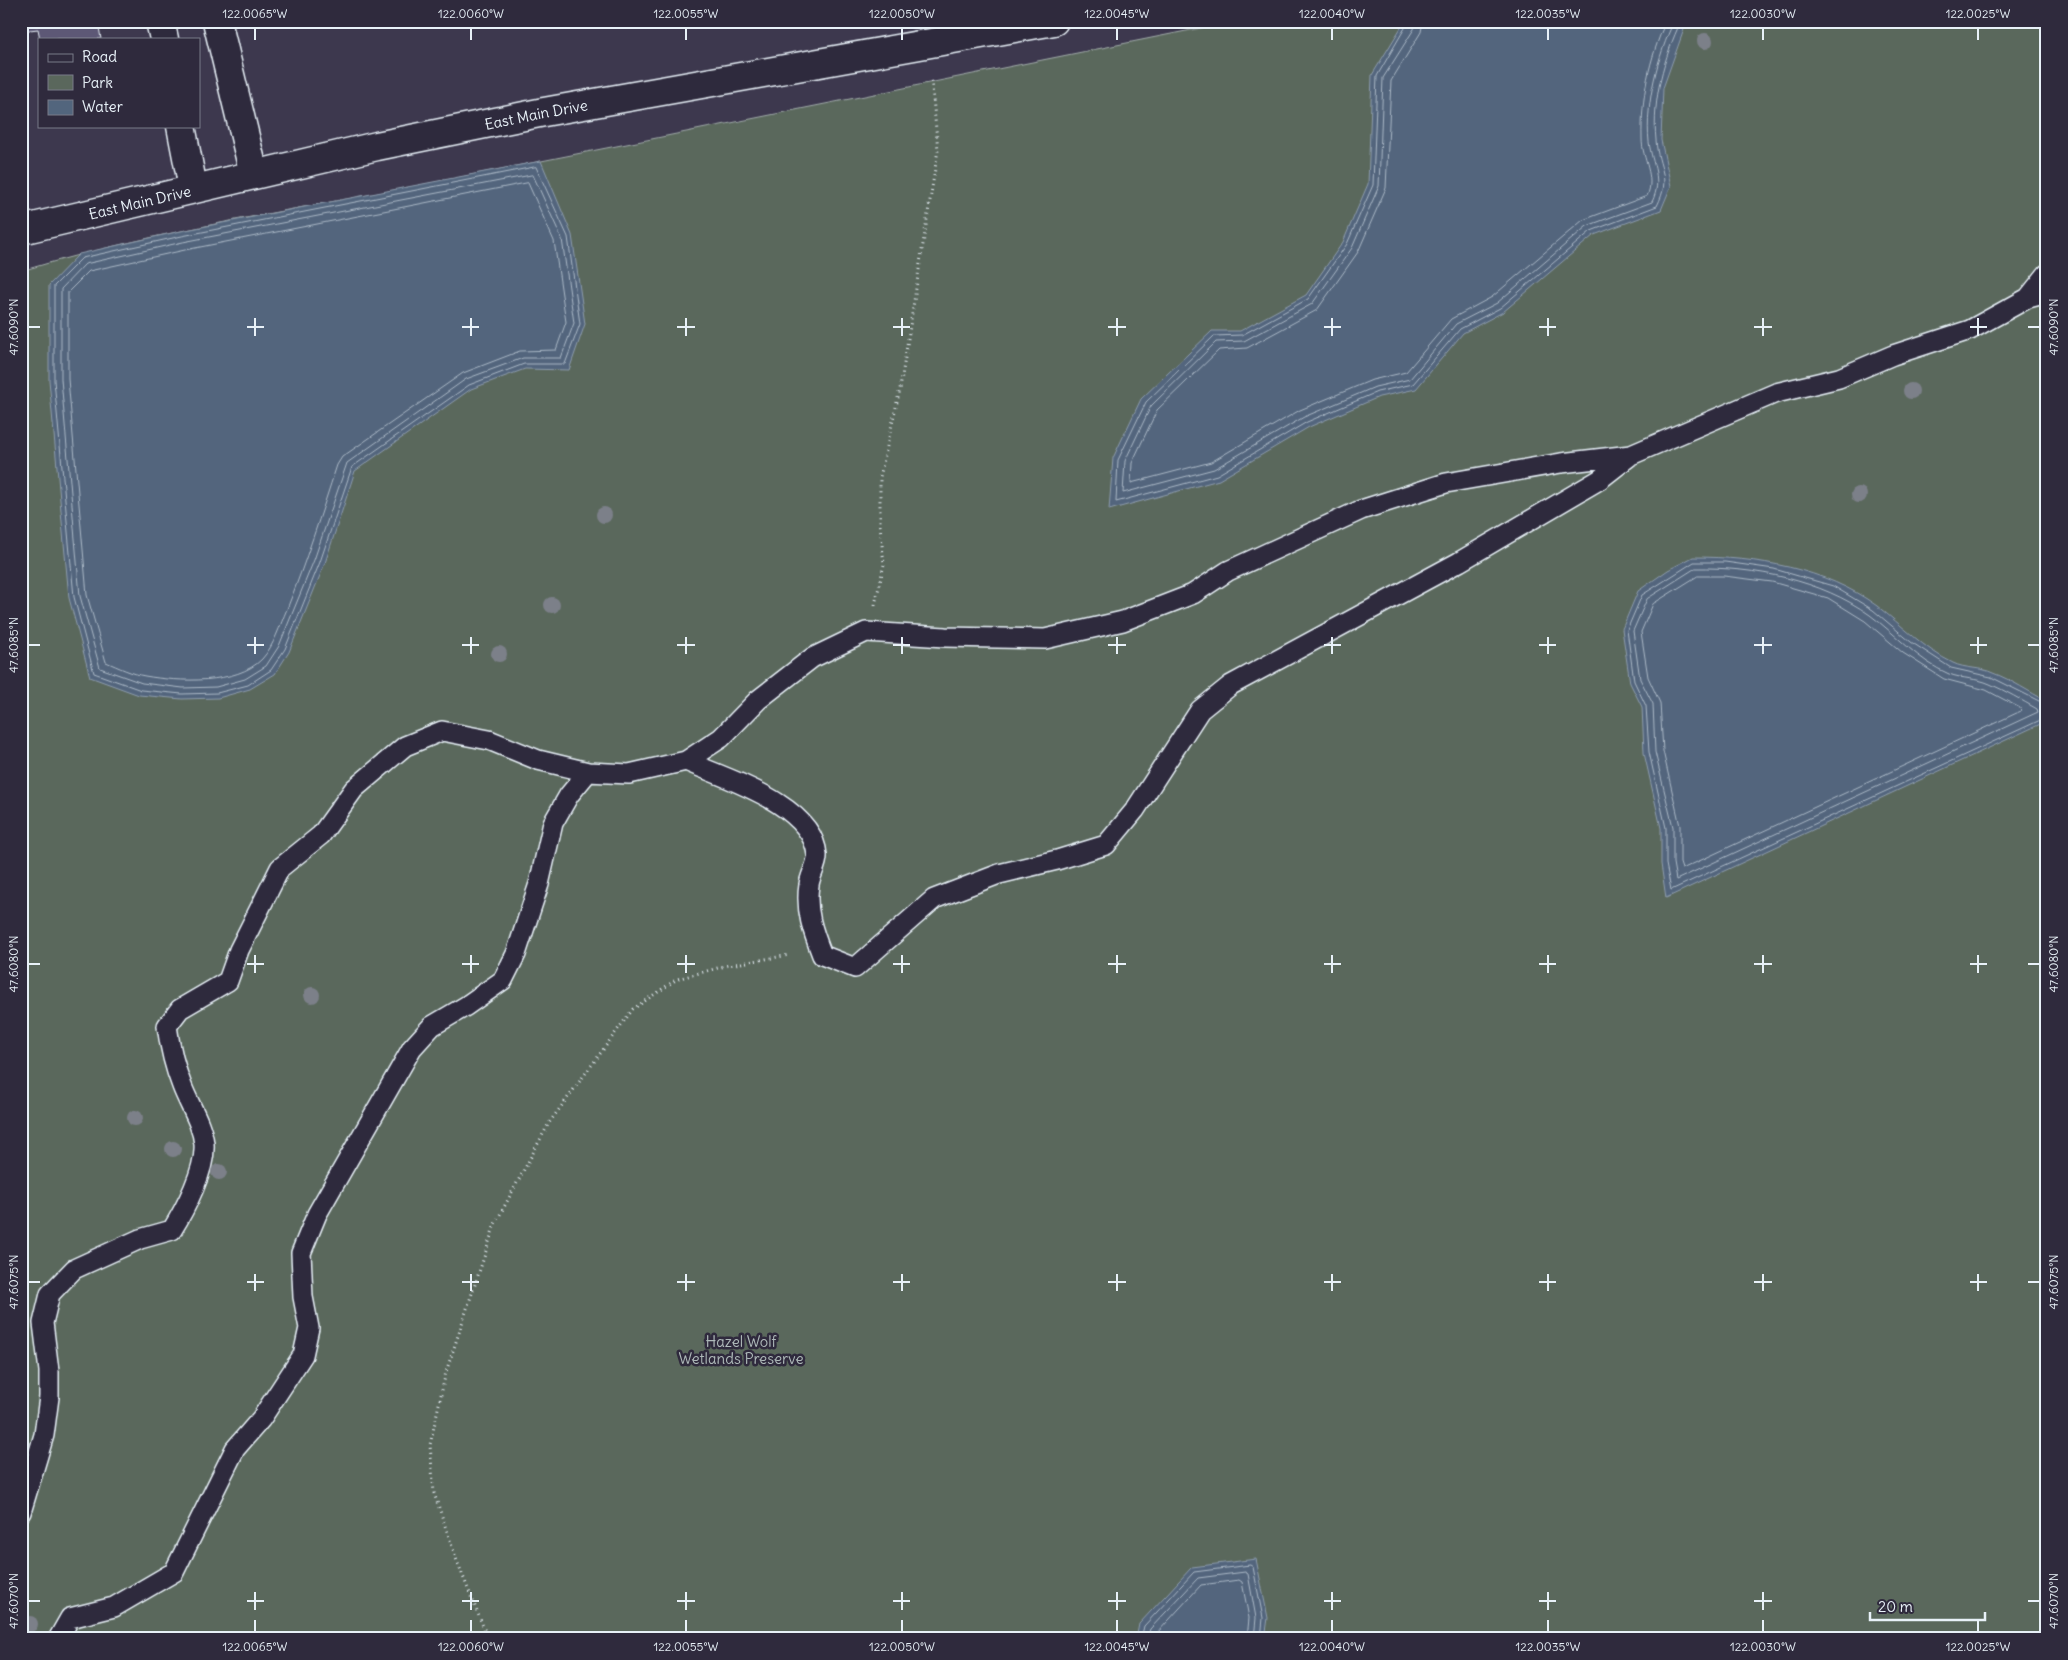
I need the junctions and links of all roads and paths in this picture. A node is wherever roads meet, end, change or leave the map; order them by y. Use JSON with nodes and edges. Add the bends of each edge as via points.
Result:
{"nodes":[{"id":1,"x":160,"y":21,"type":"edge"},
{"id":2,"x":217,"y":21,"type":"edge"},
{"id":3,"x":1054,"y":21,"type":"edge"},
{"id":4,"x":164,"y":38,"type":"edge"},
{"id":5,"x":926,"y":44,"type":"junction"},
{"id":6,"x":181,"y":128,"type":"edge"},
{"id":7,"x":254,"y":174,"type":"junction"},
{"id":8,"x":193,"y":188,"type":"junction"},
{"id":9,"x":21,"y":230,"type":"edge"},
{"id":10,"x":2047,"y":274,"type":"edge"},
{"id":11,"x":2047,"y":293,"type":"edge"},
{"id":12,"x":2028,"y":298,"type":"junction"},
{"id":13,"x":1631,"y":455,"type":"junction"},
{"id":14,"x":875,"y":606,"type":"dead end"},
{"id":15,"x":686,"y":761,"type":"junction"},
{"id":16,"x":588,"y":772,"type":"junction"},
{"id":17,"x":796,"y":954,"type":"dead end"},
{"id":18,"x":21,"y":1512,"type":"edge"},
{"id":19,"x":58,"y":1639,"type":"edge"},
{"id":20,"x":488,"y":1639,"type":"edge"}],
"edges":[{"from":1,"to":4,"type":"street"},
{"from":2,"to":7,"type":"street"},
{"from":3,"to":5,"type":"street","name":"East Main Drive"},
{"from":5,"to":7,"type":"street","name":"East Main Drive","via":[[544,112]]},
{"from":5,"to":14,"type":"path","via":[[938,150],[900,389],[880,477],[884,564]]},
{"from":6,"to":8,"type":"street"},
{"from":7,"to":8,"type":"street","name":"East Main Drive"},
{"from":8,"to":9,"type":"street","name":"East Main Drive"},
{"from":10,"to":12,"type":"lane"},
{"from":11,"to":12,"type":"lane"},
{"from":12,"to":13,"type":"lane","via":[[1970,330],[1893,355],[1839,378],[1776,393]]},
{"from":13,"to":15,"type":"lane","via":[[1446,483],[1370,507],[1228,571],[1193,594],[1122,621],[1044,639],[866,632],[812,658],[758,700],[722,738]]},
{"from":13,"to":15,"type":"lane","via":[[1598,480],[1459,562],[1231,685],[1200,710],[1135,810],[1106,845],[999,874],[934,899],[855,968],[822,955],[810,925],[809,885],[818,856],[806,825],[775,800]]},
{"from":15,"to":16,"type":"lane","via":[[629,774]]},
{"from":16,"to":18,"type":"lane","via":[[538,760],[489,740],[442,732],[405,746],[354,789],[321,835],[280,868],[239,950],[228,980],[180,1009],[168,1026],[172,1060],[198,1121],[204,1145],[199,1172],[182,1213],[172,1230],[140,1239],[74,1269],[50,1294],[42,1323],[49,1371],[44,1435]]},
{"from":16,"to":19,"type":"lane","via":[[569,795],[553,823],[533,901],[516,954],[503,980],[432,1026],[412,1048],[317,1214],[301,1252],[303,1296],[309,1328],[303,1355],[261,1419],[235,1449],[174,1572],[114,1607],[70,1618]]},
{"from":17,"to":20,"type":"path","via":[[729,965],[677,979],[633,1009],[549,1123],[495,1224],[446,1372],[430,1445],[434,1493]]}]}
